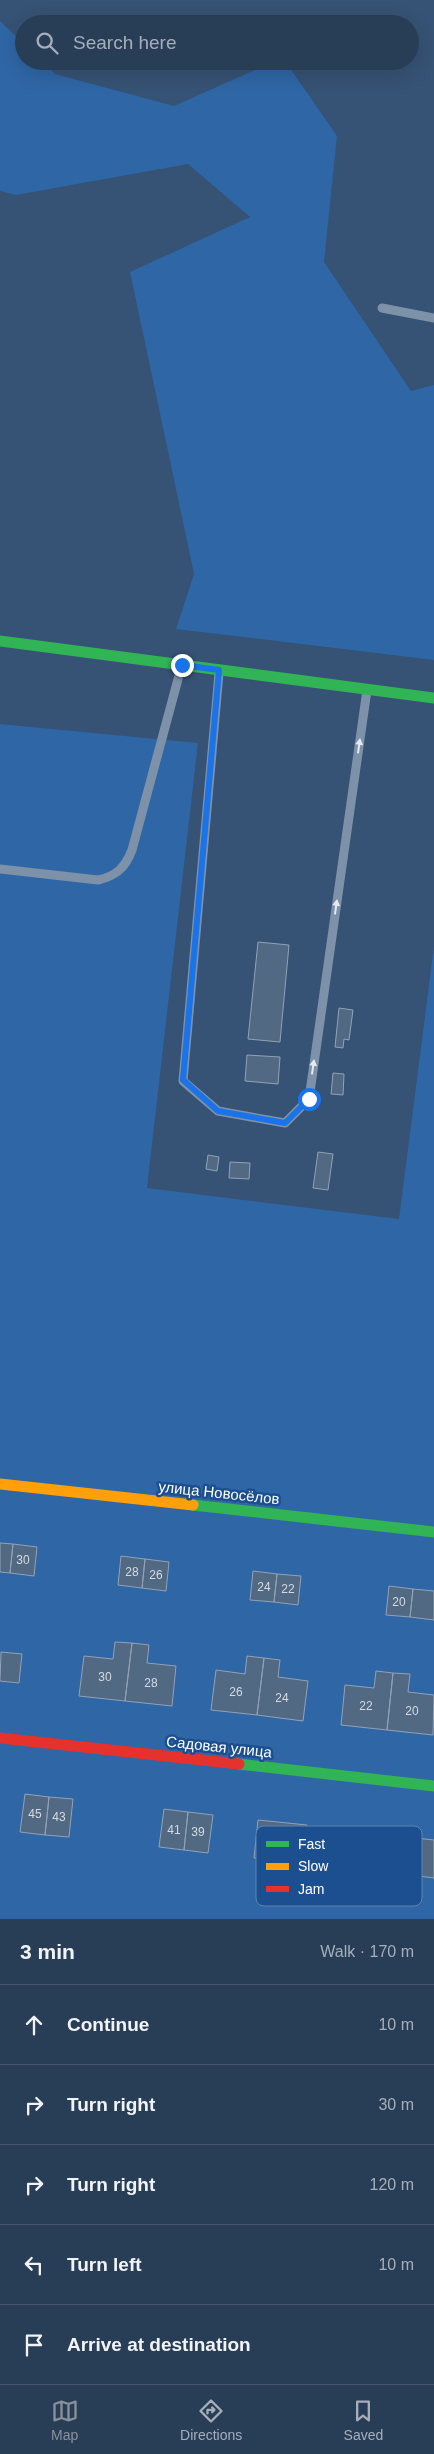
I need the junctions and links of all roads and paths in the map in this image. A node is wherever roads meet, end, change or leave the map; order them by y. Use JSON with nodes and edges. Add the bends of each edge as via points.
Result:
{"nodes":[{"id":1,"x":382,"y":308,"type":"dead end"},
{"id":2,"x":434,"y":318,"type":"edge"},
{"id":3,"x":0,"y":641,"type":"edge"},
{"id":4,"x":182,"y":665,"type":"junction"},
{"id":5,"x":219,"y":670,"type":"junction"},
{"id":6,"x":367,"y":688,"type":"junction"},
{"id":7,"x":434,"y":698,"type":"edge"},
{"id":8,"x":0,"y":869,"type":"edge"},
{"id":9,"x":0,"y":1484,"type":"edge"},
{"id":10,"x":434,"y":1532,"type":"edge"},
{"id":11,"x":0,"y":1738,"type":"edge"},
{"id":12,"x":434,"y":1786,"type":"edge"}],
"edges":[{"from":1,"to":2,"type":"lane"},
{"from":3,"to":4,"type":"street"},
{"from":4,"to":5,"type":"street"},
{"from":4,"to":8,"type":"lane","via":[[132,850],[120,871],[98,880]]},
{"from":5,"to":6,"type":"street"},
{"from":5,"to":6,"type":"lane","one_way":true,"via":[[183,1080],[218,1111],[285,1123],[309,1099]]},
{"from":6,"to":7,"type":"street"},
{"from":9,"to":10,"type":"street","name":"улица Новосёлов"},
{"from":11,"to":12,"type":"street","name":"Садовая улица"}]}
